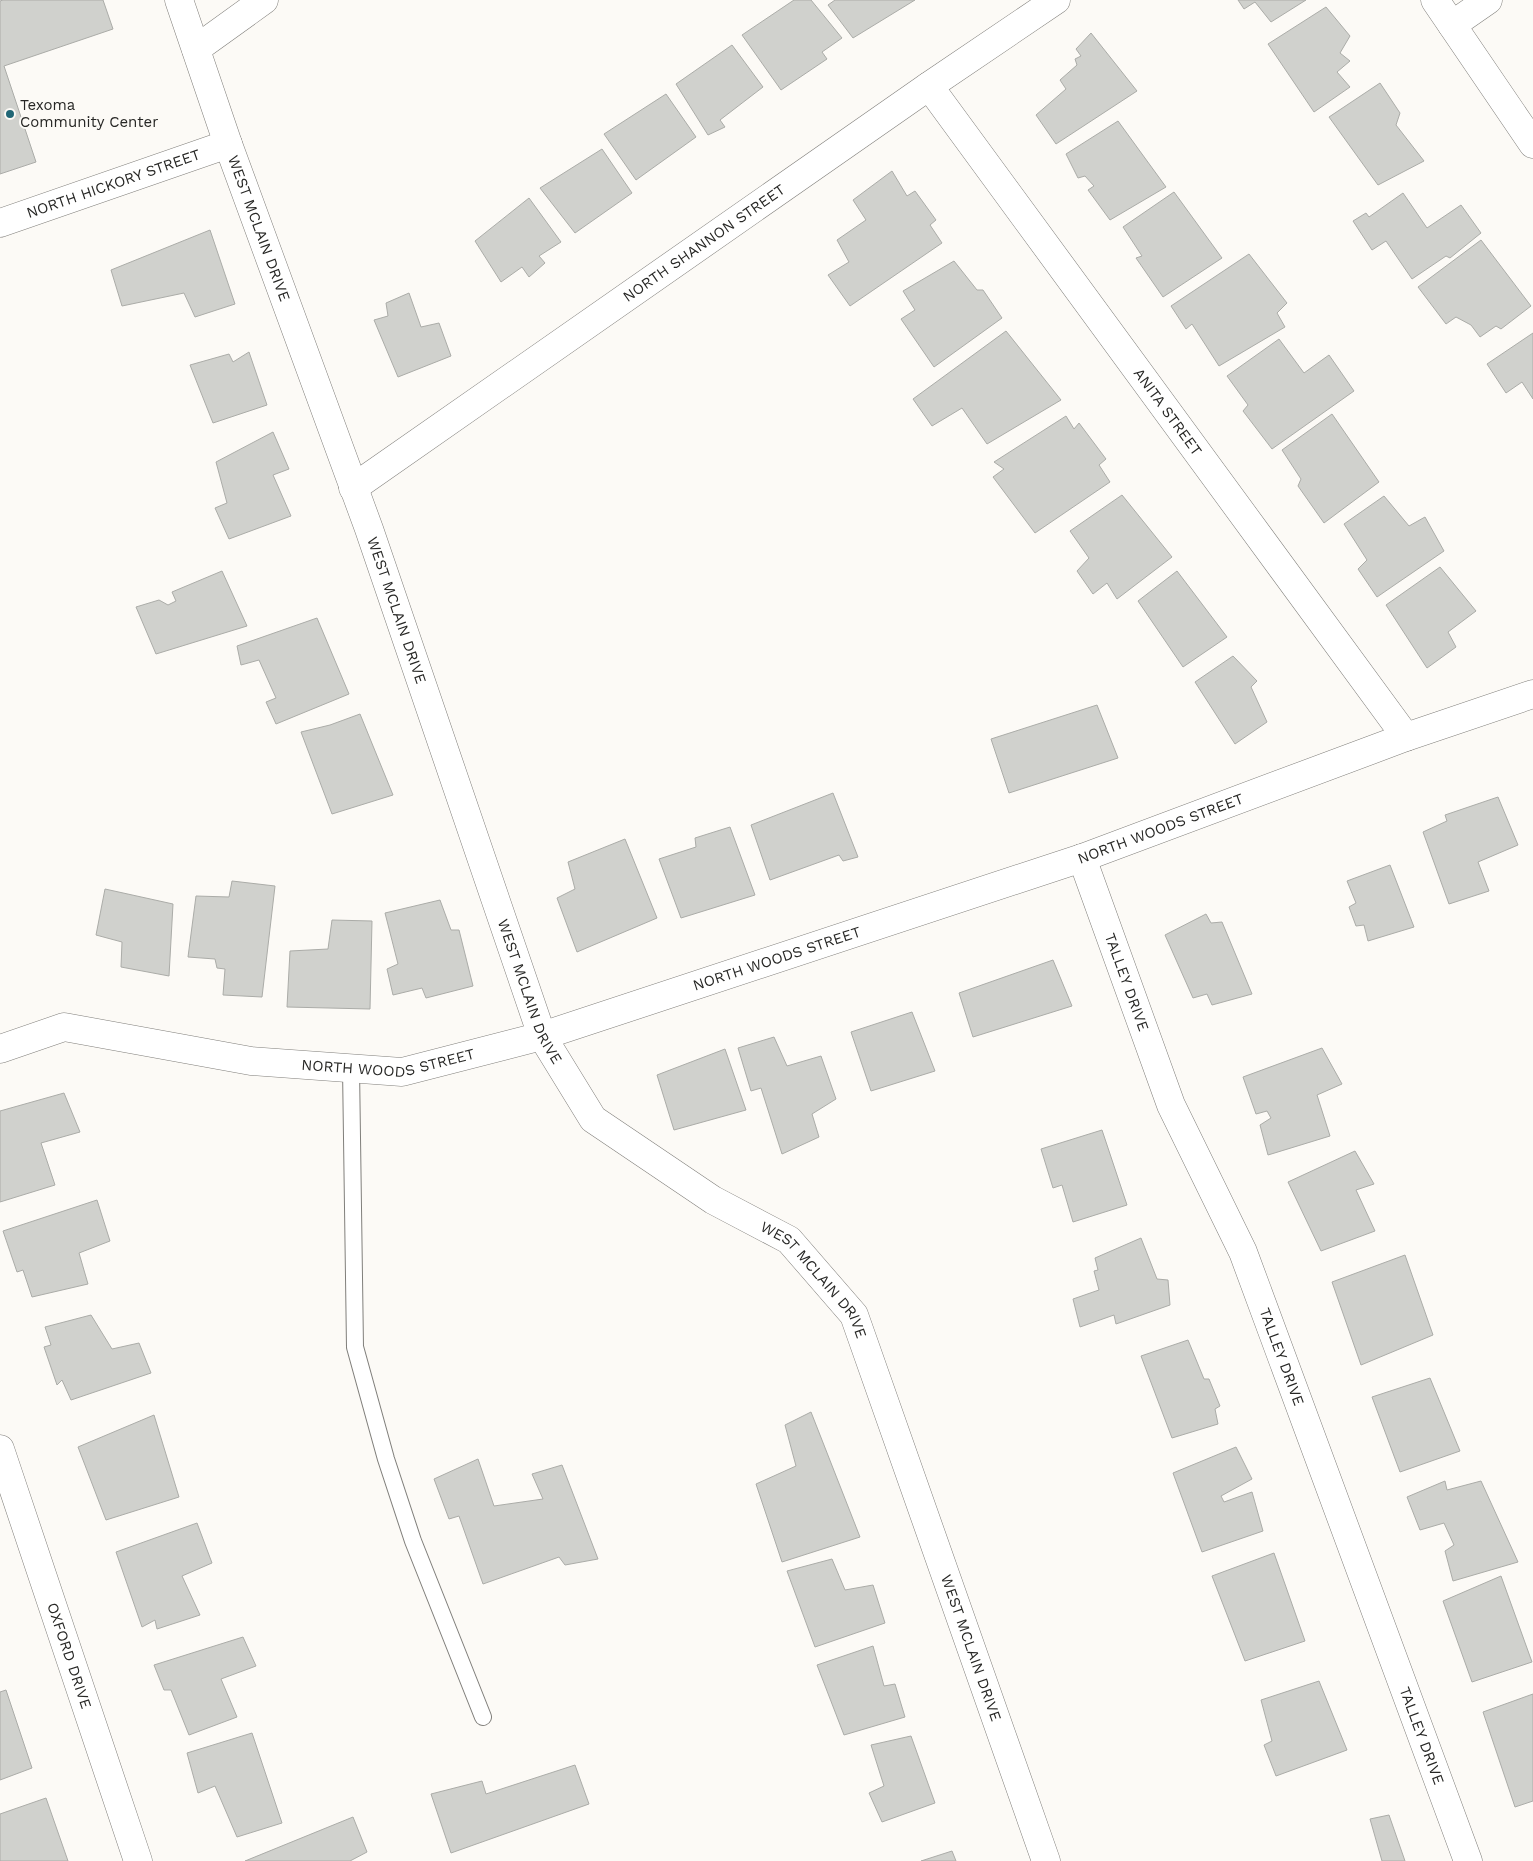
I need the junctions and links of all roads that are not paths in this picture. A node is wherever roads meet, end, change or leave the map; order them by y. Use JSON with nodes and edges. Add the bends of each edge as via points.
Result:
{"nodes":[{"id":1,"x":180,"y":0,"type":"edge"},
{"id":2,"x":264,"y":0,"type":"edge"},
{"id":3,"x":1056,"y":0,"type":"edge"},
{"id":4,"x":1435,"y":0,"type":"edge"},
{"id":5,"x":1488,"y":0,"type":"edge"},
{"id":6,"x":1452,"y":25,"type":"junction"},
{"id":7,"x":196,"y":48,"type":"junction"},
{"id":8,"x":929,"y":86,"type":"junction"},
{"id":9,"x":228,"y":144,"type":"junction"},
{"id":10,"x":1533,"y":144,"type":"edge"},
{"id":11,"x":0,"y":223,"type":"edge"},
{"id":12,"x":353,"y":488,"type":"junction"},
{"id":13,"x":1533,"y":694,"type":"edge"},
{"id":14,"x":1406,"y":737,"type":"junction"},
{"id":15,"x":1082,"y":858,"type":"junction"},
{"id":16,"x":542,"y":1036,"type":"junction"},
{"id":17,"x":0,"y":1048,"type":"edge"},
{"id":18,"x":351,"y":1068,"type":"junction"},
{"id":19,"x":0,"y":1449,"type":"edge"},
{"id":20,"x":483,"y":1717,"type":"dead end"},
{"id":21,"x":138,"y":1861,"type":"edge"},
{"id":22,"x":1046,"y":1861,"type":"edge"},
{"id":23,"x":1468,"y":1861,"type":"edge"}],
"edges":[{"from":1,"to":7,"type":"street","name":"WEST MCLAIN DRIVE"},
{"from":2,"to":7,"type":"street"},
{"from":3,"to":8,"type":"street","name":"NORTH SHANNON STREET"},
{"from":4,"to":6,"type":"street"},
{"from":5,"to":6,"type":"street"},
{"from":6,"to":10,"type":"street"},
{"from":7,"to":9,"type":"street","name":"WEST MCLAIN DRIVE"},
{"from":8,"to":12,"type":"street","name":"NORTH SHANNON STREET"},
{"from":8,"to":14,"type":"street","name":"ANITA STREET"},
{"from":9,"to":11,"type":"street","name":"NORTH HICKORY STREET"},
{"from":9,"to":12,"type":"street","name":"WEST MCLAIN DRIVE"},
{"from":12,"to":16,"type":"street","name":"WEST MCLAIN DRIVE"},
{"from":13,"to":14,"type":"street","name":"NORTH WOODS STREET"},
{"from":14,"to":15,"type":"street","name":"NORTH WOODS STREET"},
{"from":15,"to":16,"type":"street","name":"NORTH WOODS STREET"},
{"from":15,"to":23,"type":"street","name":"TALLEY DRIVE","via":[[1171,1105],[1243,1252]]},
{"from":16,"to":18,"type":"street","name":"NORTH WOODS STREET","via":[[402,1072]]},
{"from":16,"to":22,"type":"street","name":"WEST MCLAIN DRIVE","via":[[593,1119],[713,1200],[789,1240],[854,1315]]},
{"from":17,"to":18,"type":"street","name":"NORTH WOODS STREET","via":[[64,1027],[251,1061]]},
{"from":18,"to":20,"type":"lane","via":[[355,1346],[412,1541]]},
{"from":19,"to":21,"type":"street","name":"OXFORD DRIVE"}]}
